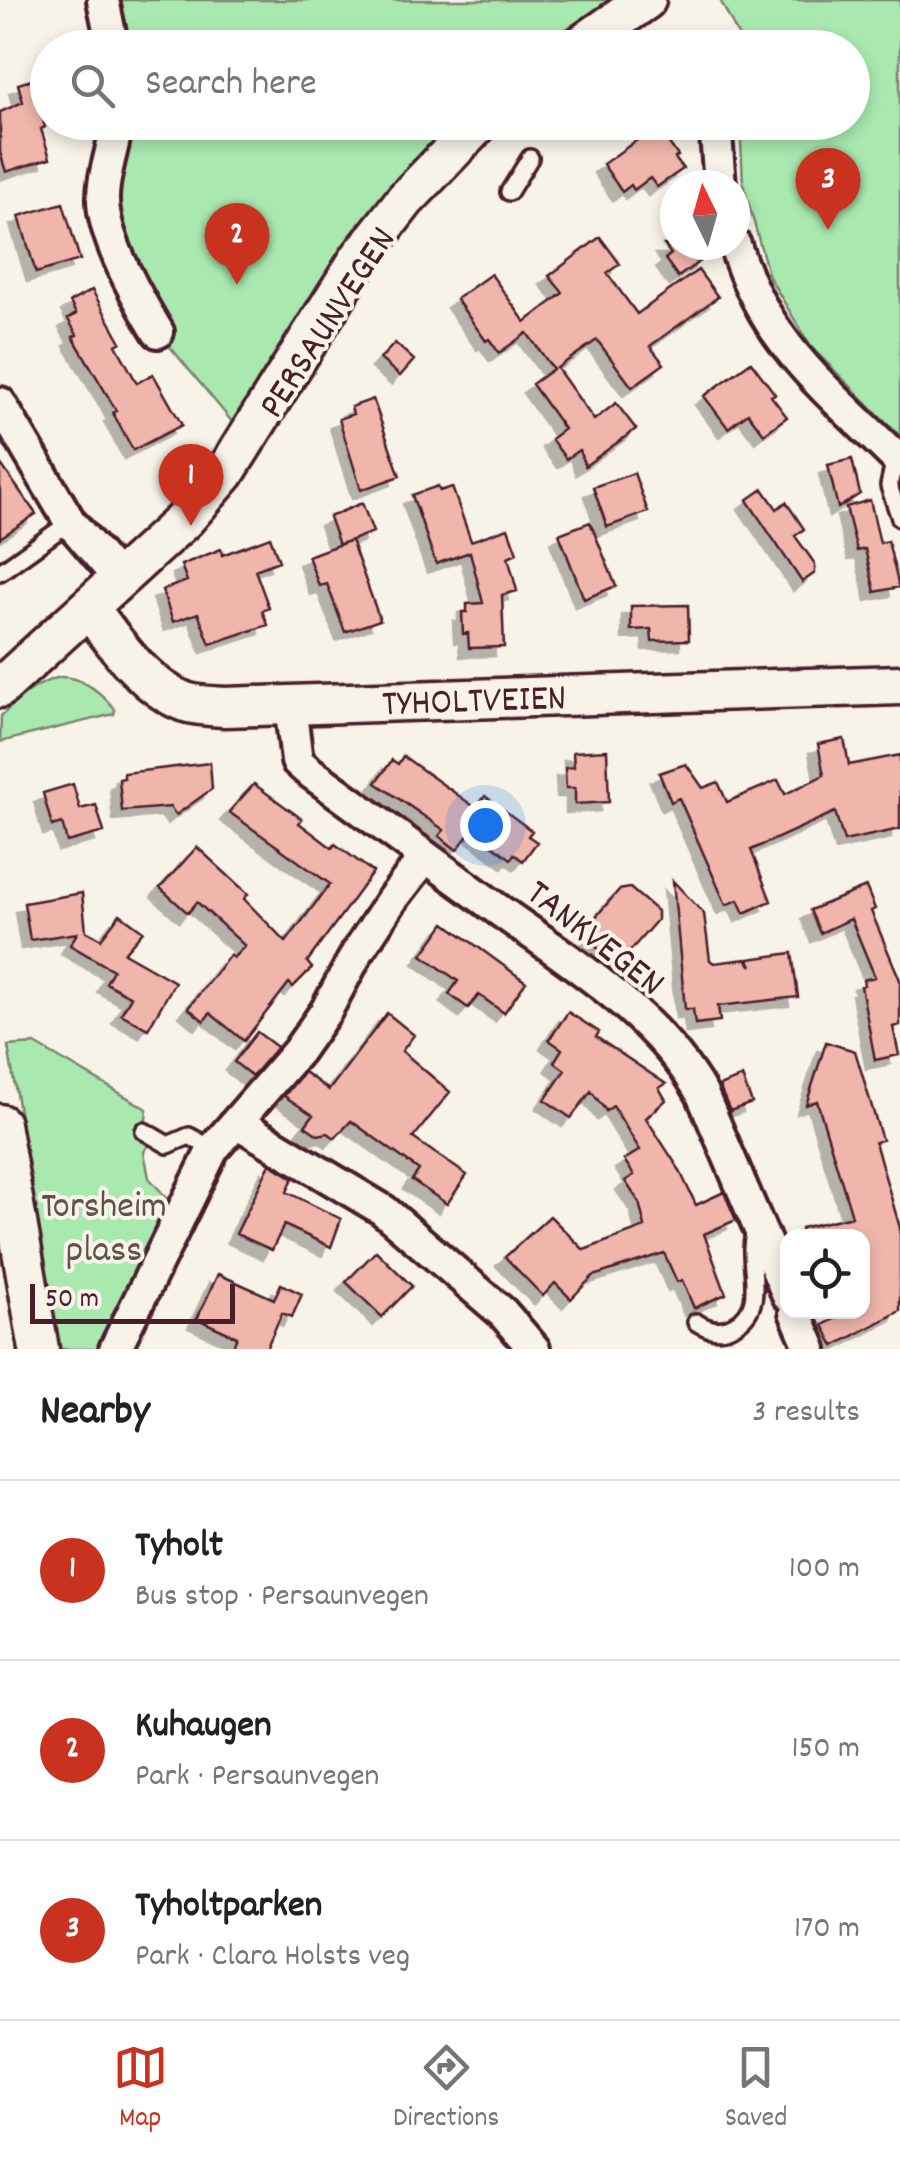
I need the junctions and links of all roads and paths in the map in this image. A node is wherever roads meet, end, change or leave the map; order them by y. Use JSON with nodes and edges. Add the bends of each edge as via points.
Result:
{"nodes":[{"id":1,"x":102,"y":0,"type":"edge"},
{"id":2,"x":646,"y":0,"type":"edge"},
{"id":3,"x":109,"y":30,"type":"edge"},
{"id":4,"x":603,"y":30,"type":"edge"},
{"id":5,"x":113,"y":140,"type":"edge"},
{"id":6,"x":463,"y":140,"type":"edge"},
{"id":7,"x":717,"y":140,"type":"edge"},
{"id":8,"x":530,"y":158,"type":"dead end"},
{"id":9,"x":719,"y":170,"type":"edge"},
{"id":10,"x":509,"y":192,"type":"dead end"},
{"id":11,"x":739,"y":260,"type":"edge"},
{"id":12,"x":158,"y":332,"type":"dead end"},
{"id":13,"x":0,"y":403,"type":"edge"},
{"id":14,"x":897,"y":459,"type":"edge"},
{"id":15,"x":900,"y":518,"type":"edge"},
{"id":16,"x":70,"y":522,"type":"junction"},
{"id":17,"x":0,"y":572,"type":"edge"},
{"id":18,"x":119,"y":579,"type":"junction"},
{"id":19,"x":89,"y":608,"type":"junction"},
{"id":20,"x":900,"y":684,"type":"edge"},
{"id":21,"x":0,"y":688,"type":"edge"},
{"id":22,"x":290,"y":705,"type":"junction"},
{"id":23,"x":425,"y":857,"type":"junction"},
{"id":24,"x":0,"y":1124,"type":"edge"},
{"id":25,"x":238,"y":1124,"type":"junction"},
{"id":26,"x":144,"y":1131,"type":"dead end"},
{"id":27,"x":214,"y":1149,"type":"junction"},
{"id":28,"x":758,"y":1226,"type":"junction"},
{"id":29,"x":780,"y":1276,"type":"edge"},
{"id":30,"x":798,"y":1319,"type":"edge"},
{"id":31,"x":696,"y":1322,"type":"dead end"},
{"id":32,"x":39,"y":1349,"type":"edge"},
{"id":33,"x":115,"y":1349,"type":"edge"},
{"id":34,"x":534,"y":1349,"type":"edge"},
{"id":35,"x":811,"y":1349,"type":"edge"}],
"edges":[{"from":1,"to":3,"type":"street"},
{"from":2,"to":4,"type":"street"},
{"from":5,"to":12,"type":"street","via":[[103,201],[108,223],[133,290]]},
{"from":6,"to":18,"type":"street","name":"PERSAUNVEGEN","via":[[360,259],[225,473]]},
{"from":7,"to":9,"type":"street"},
{"from":8,"to":10,"type":"lane"},
{"from":11,"to":14,"type":"street","via":[[779,340]]},
{"from":13,"to":16,"type":"street"},
{"from":14,"to":15,"type":"lane","via":[[889,486]]},
{"from":16,"to":17,"type":"lane"},
{"from":16,"to":18,"type":"street"},
{"from":18,"to":19,"type":"street","name":"PERSAUNVEGEN"},
{"from":19,"to":21,"type":"street","name":"PERSAUNVEGEN"},
{"from":19,"to":22,"type":"street","name":"TYHOLTVEIEN","via":[[130,659],[183,701]]},
{"from":20,"to":22,"type":"street","name":"TYHOLTVEIEN"},
{"from":22,"to":23,"type":"street","name":"TANKVEGEN","via":[[297,761]]},
{"from":23,"to":25,"type":"street","via":[[326,1010]]},
{"from":23,"to":28,"type":"street","name":"TANKVEGEN","via":[[658,1034],[702,1094]]},
{"from":24,"to":32,"type":"street"},
{"from":25,"to":27,"type":"street"},
{"from":25,"to":34,"type":"street","via":[[383,1210],[503,1313]]},
{"from":26,"to":27,"type":"lane","via":[[168,1144],[189,1136]]},
{"from":27,"to":33,"type":"street"},
{"from":28,"to":29,"type":"street","name":"TANKVEGEN"},
{"from":28,"to":31,"type":"lane","via":[[750,1242],[754,1300],[742,1321],[728,1329]]},
{"from":30,"to":35,"type":"street"}]}
